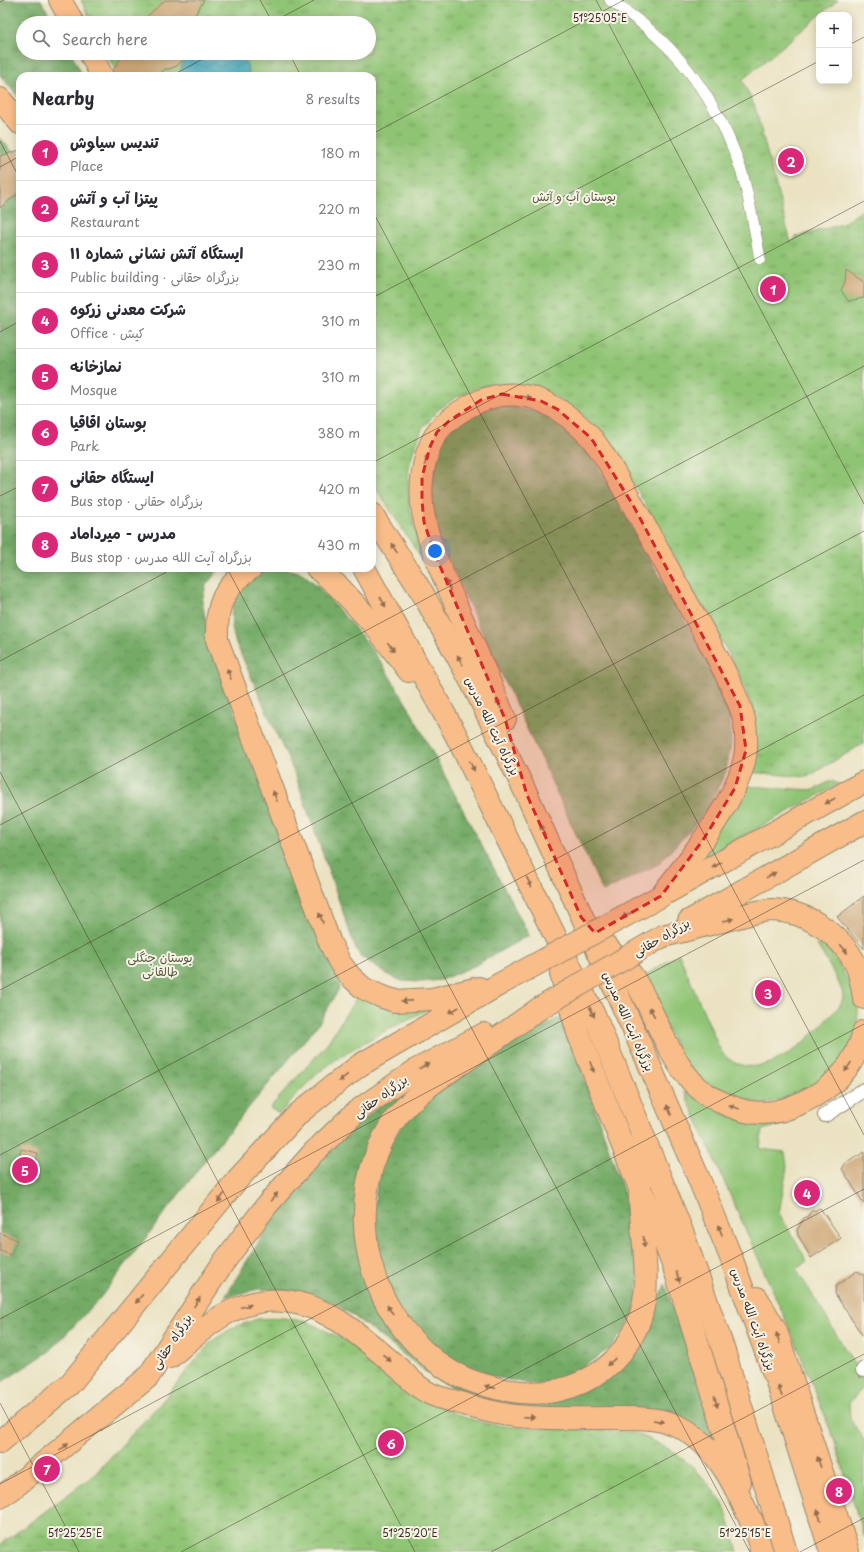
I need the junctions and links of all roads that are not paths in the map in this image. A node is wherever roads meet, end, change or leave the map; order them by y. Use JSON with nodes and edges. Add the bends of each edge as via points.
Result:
{"nodes":[{"id":1,"x":60,"y":0,"type":"edge"},
{"id":2,"x":610,"y":0,"type":"edge"},
{"id":3,"x":69,"y":16,"type":"edge"},
{"id":4,"x":94,"y":60,"type":"edge"},
{"id":5,"x":100,"y":72,"type":"edge"},
{"id":6,"x":0,"y":99,"type":"edge"},
{"id":7,"x":16,"y":118,"type":"edge"},
{"id":8,"x":760,"y":259,"type":"dead end"},
{"id":9,"x":376,"y":520,"type":"edge"},
{"id":10,"x":246,"y":572,"type":"edge"},
{"id":11,"x":322,"y":572,"type":"edge"},
{"id":12,"x":366,"y":572,"type":"edge"},
{"id":13,"x":456,"y":735,"type":"junction"},
{"id":14,"x":864,"y":782,"type":"edge"},
{"id":15,"x":527,"y":795,"type":"junction"},
{"id":16,"x":864,"y":822,"type":"edge"},
{"id":17,"x":661,"y":896,"type":"junction"},
{"id":18,"x":542,"y":909,"type":"junction"},
{"id":19,"x":582,"y":917,"type":"junction"},
{"id":20,"x":663,"y":936,"type":"junction"},
{"id":21,"x":500,"y":984,"type":"junction"},
{"id":22,"x":864,"y":998,"type":"edge"},
{"id":23,"x":540,"y":1008,"type":"junction"},
{"id":24,"x":864,"y":1031,"type":"edge"},
{"id":25,"x":864,"y":1090,"type":"edge"},
{"id":26,"x":825,"y":1115,"type":"dead end"},
{"id":27,"x":643,"y":1134,"type":"junction"},
{"id":28,"x":640,"y":1189,"type":"junction"},
{"id":29,"x":732,"y":1260,"type":"junction"},
{"id":30,"x":148,"y":1377,"type":"junction"},
{"id":31,"x":0,"y":1442,"type":"edge"},
{"id":32,"x":0,"y":1497,"type":"edge"},
{"id":33,"x":759,"y":1544,"type":"edge"},
{"id":34,"x":786,"y":1552,"type":"edge"},
{"id":35,"x":831,"y":1552,"type":"edge"},
{"id":36,"x":848,"y":1552,"type":"edge"}],
"edges":[{"from":1,"to":3,"type":"highway"},
{"from":2,"to":8,"type":"street","via":[[654,34],[676,56],[722,122],[742,174]]},
{"from":4,"to":5,"type":"highway"},
{"from":6,"to":7,"type":"highway"},
{"from":15,"to":9,"type":"highway","name":"بزرگراه آیت الله مدرس","one_way":true,"via":[[472,683],[424,594]]},
{"from":21,"to":10,"type":"highway","one_way":true,"via":[[432,999],[395,1001],[363,988],[340,963],[217,640],[216,621],[219,606],[228,590]]},
{"from":11,"to":13,"type":"highway","one_way":true,"via":[[340,587],[375,626]]},
{"from":12,"to":13,"type":"highway","one_way":true},
{"from":13,"to":18,"type":"highway","one_way":true},
{"from":14,"to":17,"type":"highway","one_way":true},
{"from":15,"to":17,"type":"highway","one_way":true,"via":[[505,719],[434,552],[424,522],[422,500],[422,477],[437,432],[462,410],[481,400],[502,394],[541,401],[556,409],[591,438],[609,463],[637,512],[724,670],[740,706],[746,750],[735,788],[703,840]]},
{"from":19,"to":15,"type":"highway","name":"بزرگراه آیت الله مدرس","one_way":true},
{"from":20,"to":16,"type":"highway","name":"بزرگراه حقانی","one_way":true},
{"from":17,"to":21,"type":"highway","one_way":true,"bridge":true},
{"from":18,"to":27,"type":"highway","one_way":true,"via":[[596,1019]]},
{"from":18,"to":28,"type":"highway","one_way":true,"via":[[578,1033]]},
{"from":24,"to":19,"type":"highway","one_way":true,"via":[[846,1071],[823,1091],[790,1109],[773,1113],[737,1109],[715,1100],[686,1074],[631,974]]},
{"from":29,"to":19,"type":"highway","name":"بزرگراه آیت الله مدرس","one_way":true,"via":[[645,1055]]},
{"from":20,"to":22,"type":"highway","one_way":true,"via":[[757,912],[772,910],[803,917],[832,934],[846,950],[856,965]]},
{"from":20,"to":23,"type":"highway","name":"بزرگراه حقانی","bridge":true},
{"from":21,"to":31,"type":"highway","one_way":true,"via":[[360,1065],[298,1114],[237,1180],[70,1384]]},
{"from":28,"to":23,"type":"highway","one_way":true,"via":[[647,1269],[639,1321],[628,1343],[614,1361],[575,1386],[534,1393],[516,1392],[486,1386],[461,1377],[413,1341],[385,1302],[368,1252],[364,1216],[369,1179],[381,1144],[404,1108],[421,1093]]},
{"from":30,"to":23,"type":"highway","name":"بزرگراه حقانی","one_way":true,"via":[[223,1263],[267,1205],[312,1153],[357,1111],[416,1070],[467,1042]]},
{"from":25,"to":26,"type":"street"},
{"from":27,"to":28,"type":"highway"},
{"from":27,"to":34,"type":"highway","via":[[683,1234],[723,1348]]},
{"from":28,"to":33,"type":"highway","one_way":true,"via":[[659,1227],[676,1273]]},
{"from":35,"to":29,"type":"highway","name":"بزرگراه آیت الله مدرس","one_way":true,"via":[[780,1390]]},
{"from":36,"to":29,"type":"highway","one_way":true,"via":[[776,1331]]},
{"from":32,"to":30,"type":"highway","name":"بزرگراه حقانی","one_way":true},
{"from":30,"to":33,"type":"highway","one_way":true,"via":[[205,1326],[225,1313],[263,1302],[284,1301],[304,1305],[330,1316],[354,1331],[429,1394],[508,1416],[633,1418],[672,1423],[683,1428],[706,1447],[727,1472]]}]}
